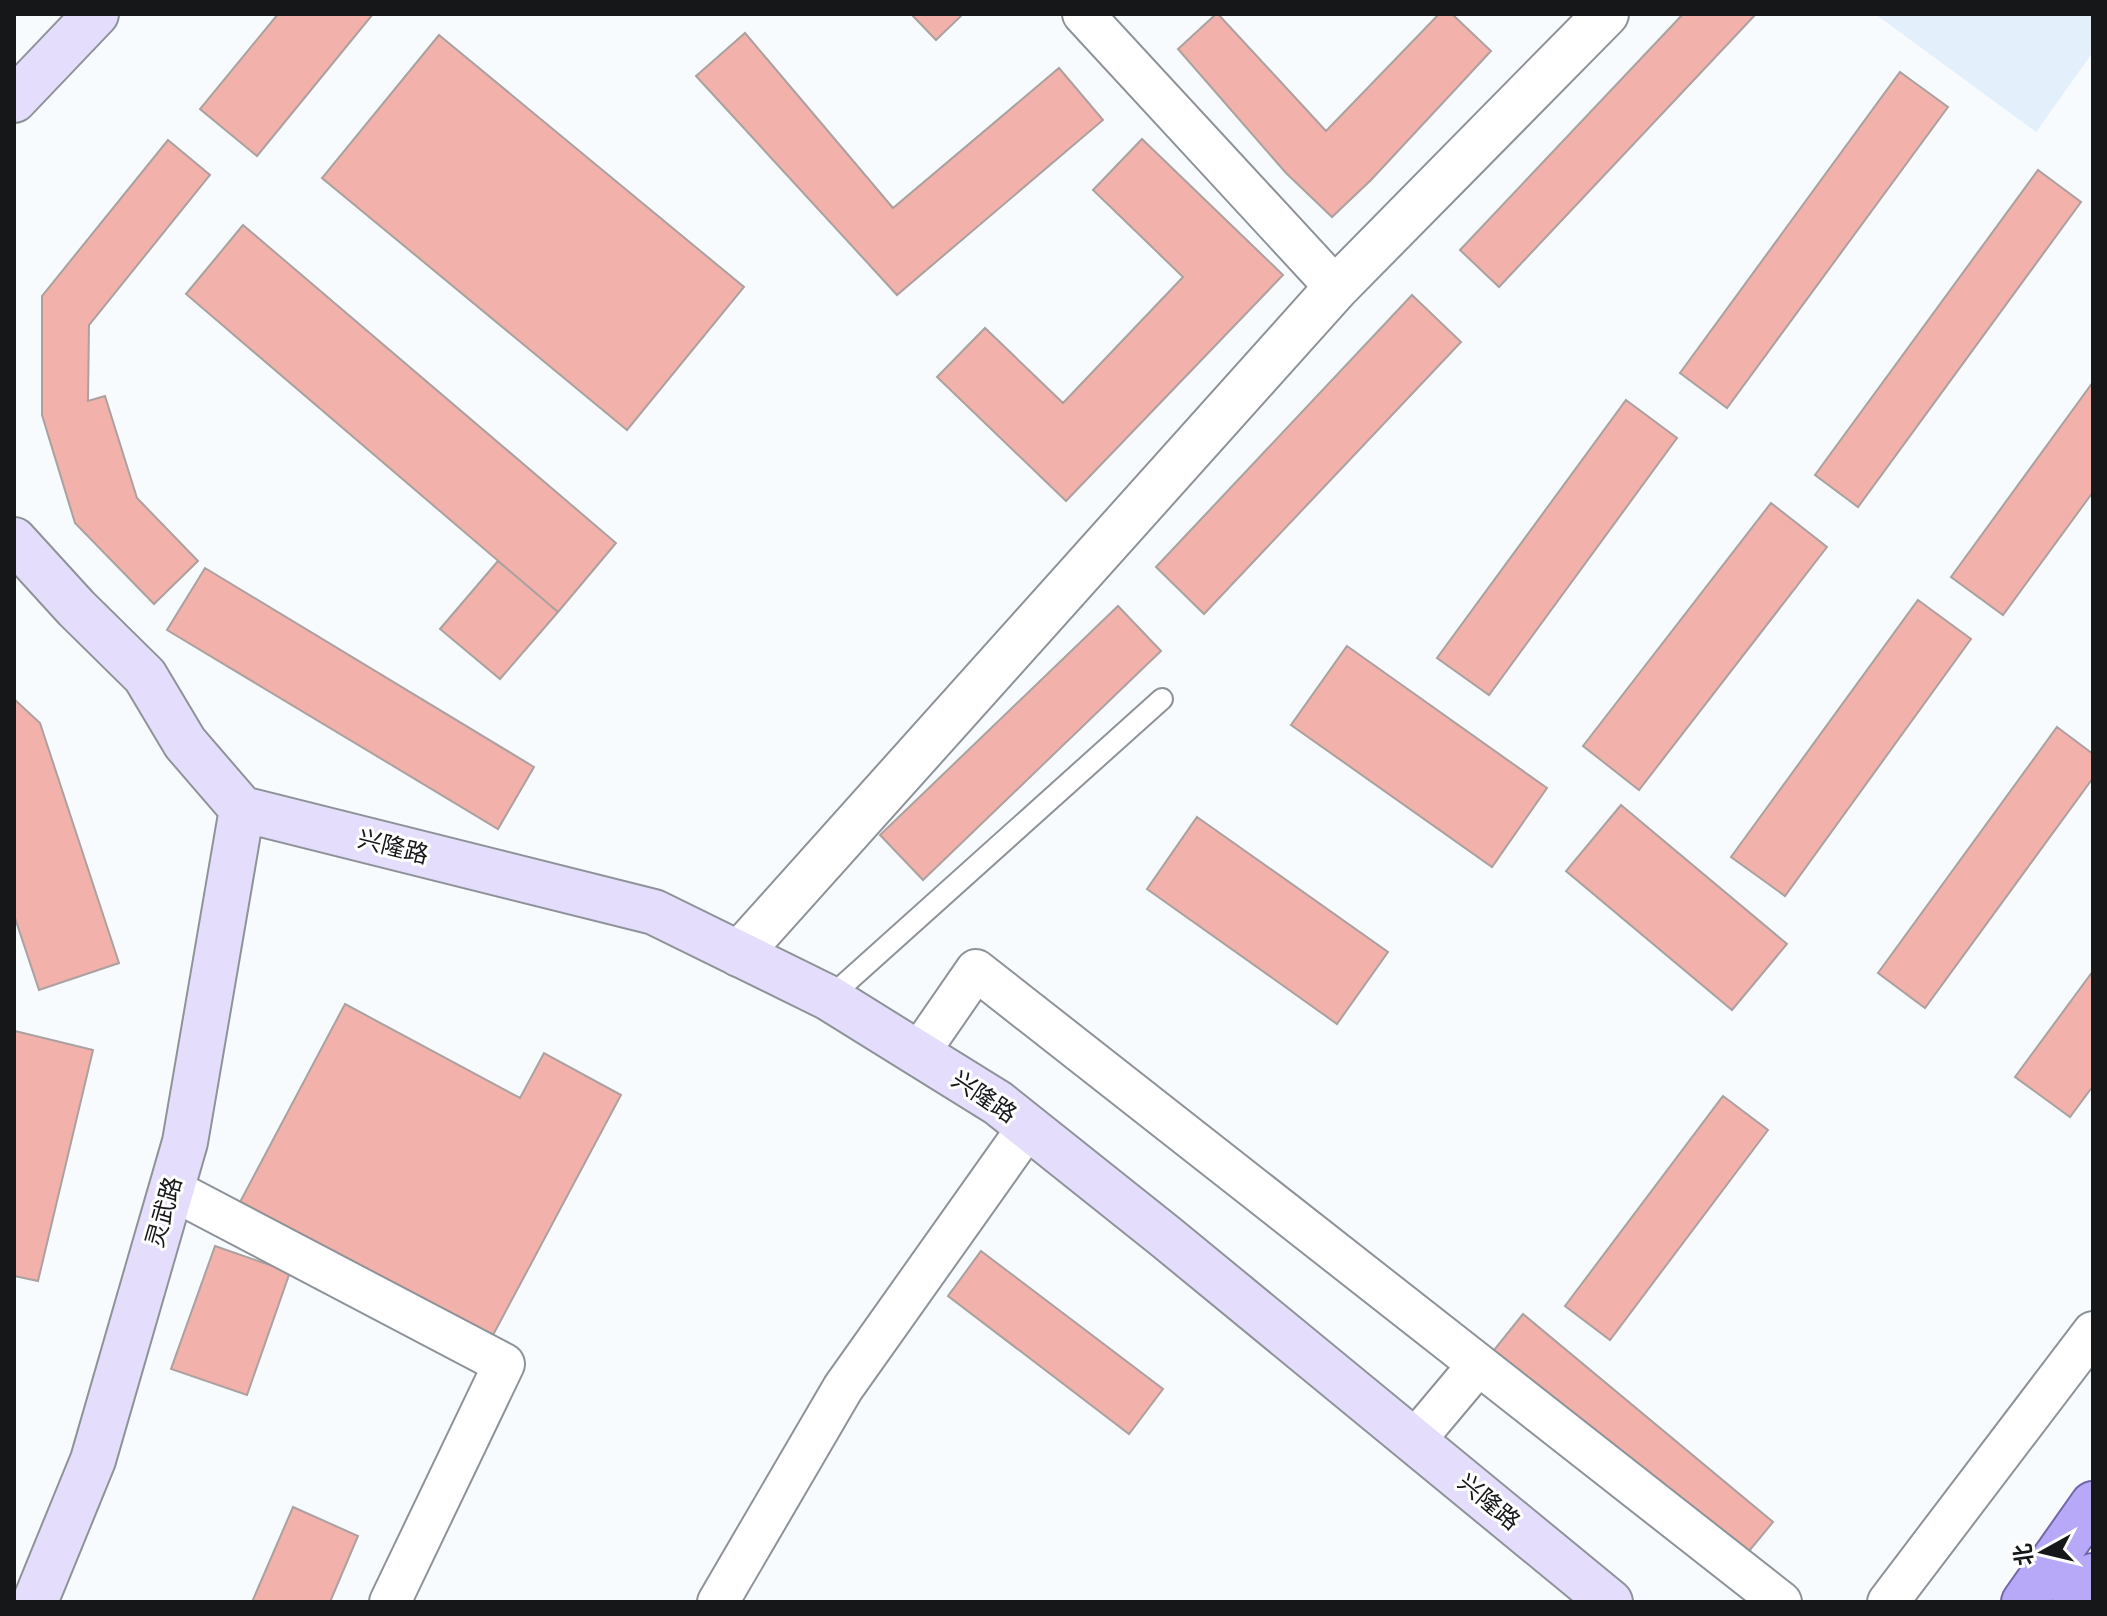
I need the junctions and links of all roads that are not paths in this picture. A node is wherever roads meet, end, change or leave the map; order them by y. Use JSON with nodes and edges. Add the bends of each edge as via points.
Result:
{"nodes":[{"id":1,"x":96,"y":14,"type":"edge"},
{"id":2,"x":1083,"y":14,"type":"edge"},
{"id":3,"x":1606,"y":14,"type":"edge"},
{"id":4,"x":14,"y":100,"type":"edge"},
{"id":5,"x":1336,"y":288,"type":"junction"},
{"id":6,"x":14,"y":540,"type":"edge"},
{"id":7,"x":1162,"y":699,"type":"dead end"},
{"id":8,"x":242,"y":809,"type":"junction"},
{"id":9,"x":739,"y":954,"type":"junction"},
{"id":10,"x":829,"y":998,"type":"junction"},
{"id":11,"x":918,"y":1054,"type":"junction"},
{"id":12,"x":1028,"y":1127,"type":"junction"},
{"id":13,"x":171,"y":1189,"type":"junction"},
{"id":14,"x":2093,"y":1332,"type":"edge"},
{"id":15,"x":1478,"y":1365,"type":"junction"},
{"id":16,"x":1415,"y":1440,"type":"junction"},
{"id":17,"x":2093,"y":1504,"type":"edge"},
{"id":18,"x":2093,"y":1576,"type":"edge"},
{"id":19,"x":35,"y":1602,"type":"edge"},
{"id":20,"x":390,"y":1602,"type":"edge"},
{"id":21,"x":718,"y":1602,"type":"edge"},
{"id":22,"x":1610,"y":1602,"type":"edge"},
{"id":23,"x":1781,"y":1602,"type":"edge"},
{"id":24,"x":1888,"y":1602,"type":"edge"},
{"id":25,"x":2024,"y":1602,"type":"edge"},
{"id":26,"x":2075,"y":1602,"type":"edge"}],
"edges":[{"from":1,"to":4,"type":"main road"},
{"from":2,"to":5,"type":"street"},
{"from":3,"to":5,"type":"street"},
{"from":5,"to":9,"type":"street"},
{"from":6,"to":8,"type":"main road","via":[[145,676],[185,743]]},
{"from":7,"to":10,"type":"lane"},
{"from":8,"to":9,"type":"main road","name":"兴隆路","via":[[654,912]]},
{"from":8,"to":13,"type":"main road","name":"灵武路","via":[[185,1142]]},
{"from":9,"to":10,"type":"main road","name":"兴隆路"},
{"from":10,"to":11,"type":"main road","name":"兴隆路"},
{"from":11,"to":12,"type":"main road","name":"兴隆路"},
{"from":11,"to":15,"type":"street","via":[[976,970]]},
{"from":12,"to":16,"type":"main road","name":"兴隆路"},
{"from":12,"to":21,"type":"street","via":[[843,1388]]},
{"from":13,"to":19,"type":"main road","name":"灵武路","via":[[93,1460]]},
{"from":13,"to":20,"type":"street","via":[[504,1364]]},
{"from":14,"to":24,"type":"street"},
{"from":15,"to":16,"type":"street"},
{"from":15,"to":23,"type":"street"},
{"from":16,"to":22,"type":"main road","name":"兴隆路"},
{"from":17,"to":25,"type":"highway"},
{"from":18,"to":26,"type":"highway"}]}
